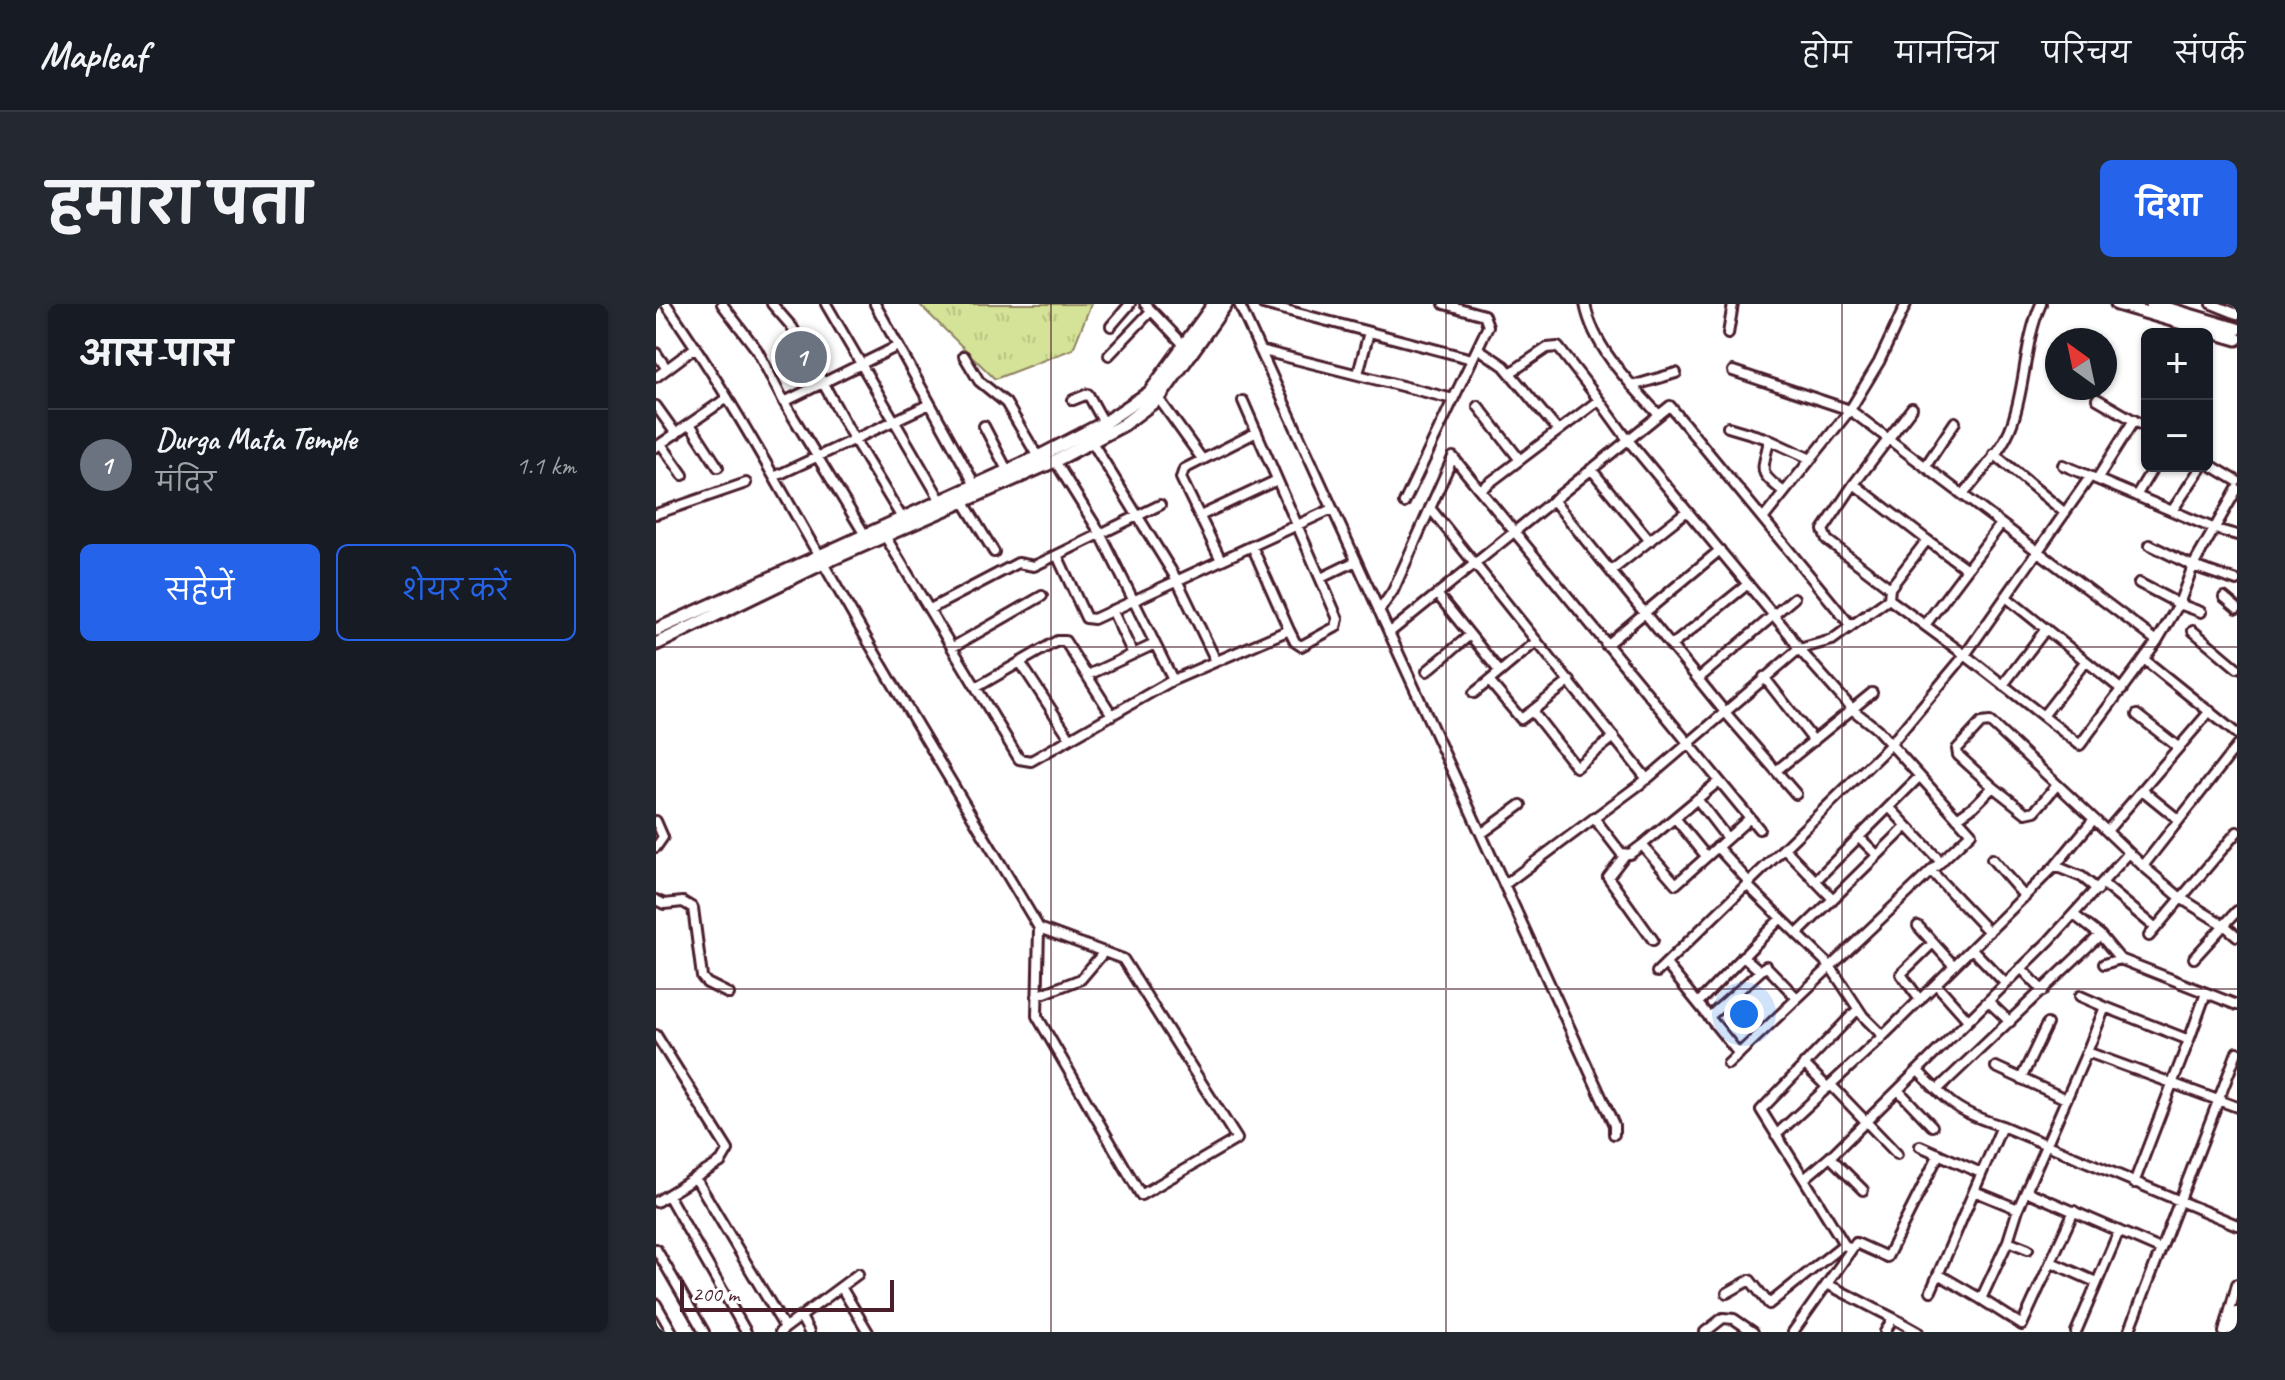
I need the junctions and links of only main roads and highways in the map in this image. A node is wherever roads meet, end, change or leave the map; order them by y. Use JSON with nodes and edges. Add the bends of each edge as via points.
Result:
{"nodes":[{"id":1,"x":1214,"y":304,"type":"edge"},
{"id":2,"x":1226,"y":304,"type":"edge"},
{"id":3,"x":2117,"y":304,"type":"edge"},
{"id":4,"x":2152,"y":304,"type":"edge"},
{"id":5,"x":2237,"y":329,"type":"edge"},
{"id":6,"x":2237,"y":339,"type":"edge"},
{"id":7,"x":1154,"y":395,"type":"junction"},
{"id":8,"x":821,"y":559,"type":"junction"},
{"id":9,"x":656,"y":630,"type":"edge"},
{"id":10,"x":656,"y":644,"type":"edge"}],
"edges":[{"from":1,"to":7,"type":"main road"},
{"from":2,"to":7,"type":"main road"},
{"from":3,"to":6,"type":"main road"},
{"from":4,"to":5,"type":"main road"},
{"from":7,"to":8,"type":"main road","via":[[1038,457]]},
{"from":7,"to":8,"type":"main road","via":[[1137,416],[1055,461]]},
{"from":8,"to":9,"type":"main road"},
{"from":8,"to":10,"type":"main road"}]}
